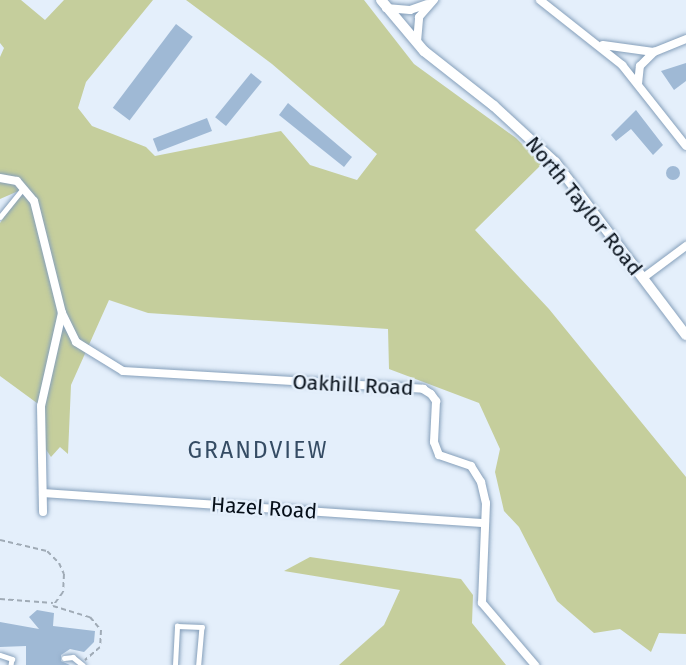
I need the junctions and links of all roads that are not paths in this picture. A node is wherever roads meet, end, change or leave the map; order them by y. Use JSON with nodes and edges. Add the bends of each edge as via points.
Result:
{"nodes":[{"id":1,"x":540,"y":0,"type":"edge"},
{"id":2,"x":432,"y":1,"type":"edge"},
{"id":3,"x":384,"y":4,"type":"edge"},
{"id":4,"x":686,"y":39,"type":"edge"},
{"id":5,"x":600,"y":44,"type":"junction"},
{"id":6,"x":417,"y":45,"type":"junction"},
{"id":7,"x":654,"y":52,"type":"junction"},
{"id":8,"x":638,"y":84,"type":"junction"},
{"id":9,"x":686,"y":146,"type":"edge"},
{"id":10,"x":0,"y":178,"type":"edge"},
{"id":11,"x":24,"y":188,"type":"junction"},
{"id":12,"x":0,"y":217,"type":"edge"},
{"id":13,"x":686,"y":246,"type":"edge"},
{"id":14,"x":643,"y":278,"type":"junction"},
{"id":15,"x":62,"y":313,"type":"junction"},
{"id":16,"x":686,"y":335,"type":"edge"},
{"id":17,"x":43,"y":493,"type":"junction"},
{"id":18,"x":43,"y":512,"type":"dead end"},
{"id":19,"x":485,"y":523,"type":"junction"},
{"id":20,"x":0,"y":655,"type":"edge"},
{"id":21,"x":64,"y":658,"type":"dead end"},
{"id":22,"x":83,"y":663,"type":"edge"},
{"id":23,"x":11,"y":665,"type":"edge"},
{"id":24,"x":175,"y":665,"type":"edge"},
{"id":25,"x":199,"y":665,"type":"edge"},
{"id":26,"x":535,"y":665,"type":"edge"}],
"edges":[{"from":1,"to":5,"type":"street"},
{"from":2,"to":3,"type":"street","via":[[410,10]]},
{"from":2,"to":6,"type":"street","via":[[419,17]]},
{"from":3,"to":6,"type":"street","name":"North Taylor Road"},
{"from":4,"to":7,"type":"street"},
{"from":5,"to":7,"type":"street"},
{"from":5,"to":8,"type":"street"},
{"from":6,"to":14,"type":"street","name":"North Taylor Road","via":[[540,146]]},
{"from":7,"to":8,"type":"street","via":[[640,66]]},
{"from":8,"to":9,"type":"street"},
{"from":10,"to":11,"type":"street","via":[[17,181]]},
{"from":11,"to":12,"type":"lane"},
{"from":11,"to":15,"type":"street","via":[[34,201]]},
{"from":13,"to":14,"type":"street"},
{"from":14,"to":16,"type":"street","name":"North Taylor Road"},
{"from":15,"to":17,"type":"street","via":[[41,406]]},
{"from":15,"to":19,"type":"street","name":"Oakhill Road","via":[[76,342],[123,371],[423,389],[436,401],[434,442],[439,455],[471,466],[479,475]]},
{"from":17,"to":18,"type":"street"},
{"from":17,"to":19,"type":"street","name":"Hazel Road"},
{"from":19,"to":26,"type":"street","name":"Oakhill Road","via":[[482,603]]},
{"from":20,"to":23,"type":"lane","via":[[12,659]]},
{"from":21,"to":22,"type":"lane"},
{"from":24,"to":25,"type":"lane","via":[[177,626],[202,626]]}]}
